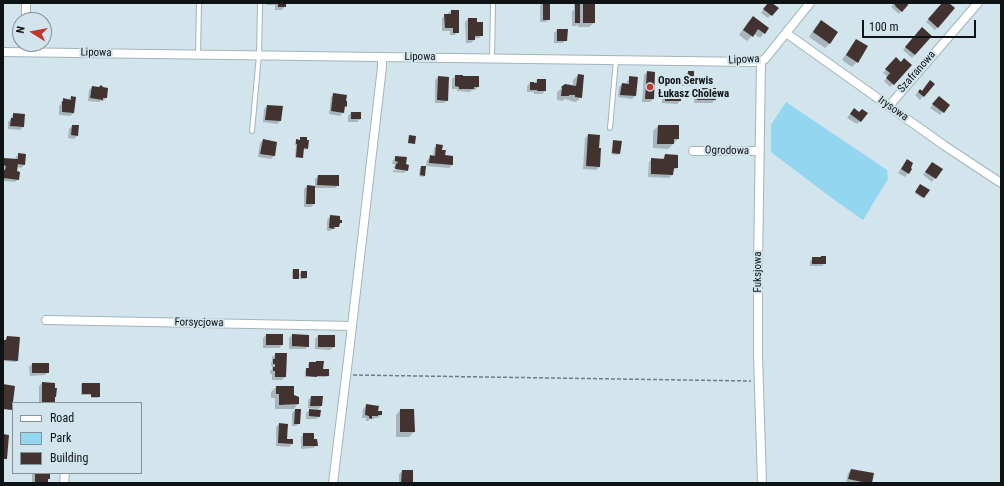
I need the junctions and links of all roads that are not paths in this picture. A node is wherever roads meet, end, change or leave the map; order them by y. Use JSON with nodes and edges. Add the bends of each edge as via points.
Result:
{"nodes":[{"id":1,"x":199,"y":3,"type":"edge"},
{"id":2,"x":260,"y":3,"type":"edge"},
{"id":3,"x":493,"y":3,"type":"edge"},
{"id":4,"x":810,"y":3,"type":"edge"},
{"id":5,"x":978,"y":3,"type":"edge"},
{"id":6,"x":786,"y":33,"type":"junction"},
{"id":7,"x":52,"y":49,"type":"edge"},
{"id":8,"x":198,"y":54,"type":"junction"},
{"id":9,"x":259,"y":55,"type":"junction"},
{"id":10,"x":382,"y":57,"type":"junction"},
{"id":11,"x":492,"y":58,"type":"junction"},
{"id":12,"x":616,"y":60,"type":"junction"},
{"id":13,"x":761,"y":61,"type":"junction"},
{"id":14,"x":888,"y":106,"type":"junction"},
{"id":15,"x":610,"y":128,"type":"dead end"},
{"id":16,"x":252,"y":131,"type":"dead end"},
{"id":17,"x":693,"y":151,"type":"dead end"},
{"id":18,"x":760,"y":151,"type":"junction"},
{"id":19,"x":1001,"y":183,"type":"edge"},
{"id":20,"x":46,"y":320,"type":"dead end"},
{"id":21,"x":352,"y":326,"type":"junction"},
{"id":22,"x":333,"y":483,"type":"edge"},
{"id":23,"x":762,"y":483,"type":"edge"}],
"edges":[{"from":1,"to":8,"type":"lane"},
{"from":2,"to":9,"type":"lane"},
{"from":3,"to":11,"type":"lane"},
{"from":4,"to":6,"type":"street","name":"Lipowa"},
{"from":5,"to":14,"type":"street","name":"Szafranowa"},
{"from":6,"to":13,"type":"street","name":"Lipowa"},
{"from":6,"to":14,"type":"street","name":"Irysowa"},
{"from":7,"to":8,"type":"street","name":"Lipowa"},
{"from":8,"to":9,"type":"street","name":"Lipowa"},
{"from":9,"to":10,"type":"street","name":"Lipowa"},
{"from":9,"to":16,"type":"lane"},
{"from":10,"to":11,"type":"street","name":"Lipowa"},
{"from":10,"to":21,"type":"street"},
{"from":11,"to":12,"type":"street","name":"Lipowa"},
{"from":12,"to":13,"type":"street","name":"Lipowa"},
{"from":12,"to":15,"type":"lane"},
{"from":13,"to":18,"type":"street","name":"Fuksjowa"},
{"from":14,"to":19,"type":"street","name":"Irysowa"},
{"from":17,"to":18,"type":"street","name":"Ogrodowa"},
{"from":18,"to":23,"type":"street","name":"Fuksjowa","via":[[758,265]]},
{"from":20,"to":21,"type":"street","name":"Forsycjowa"},
{"from":21,"to":22,"type":"street"}]}
